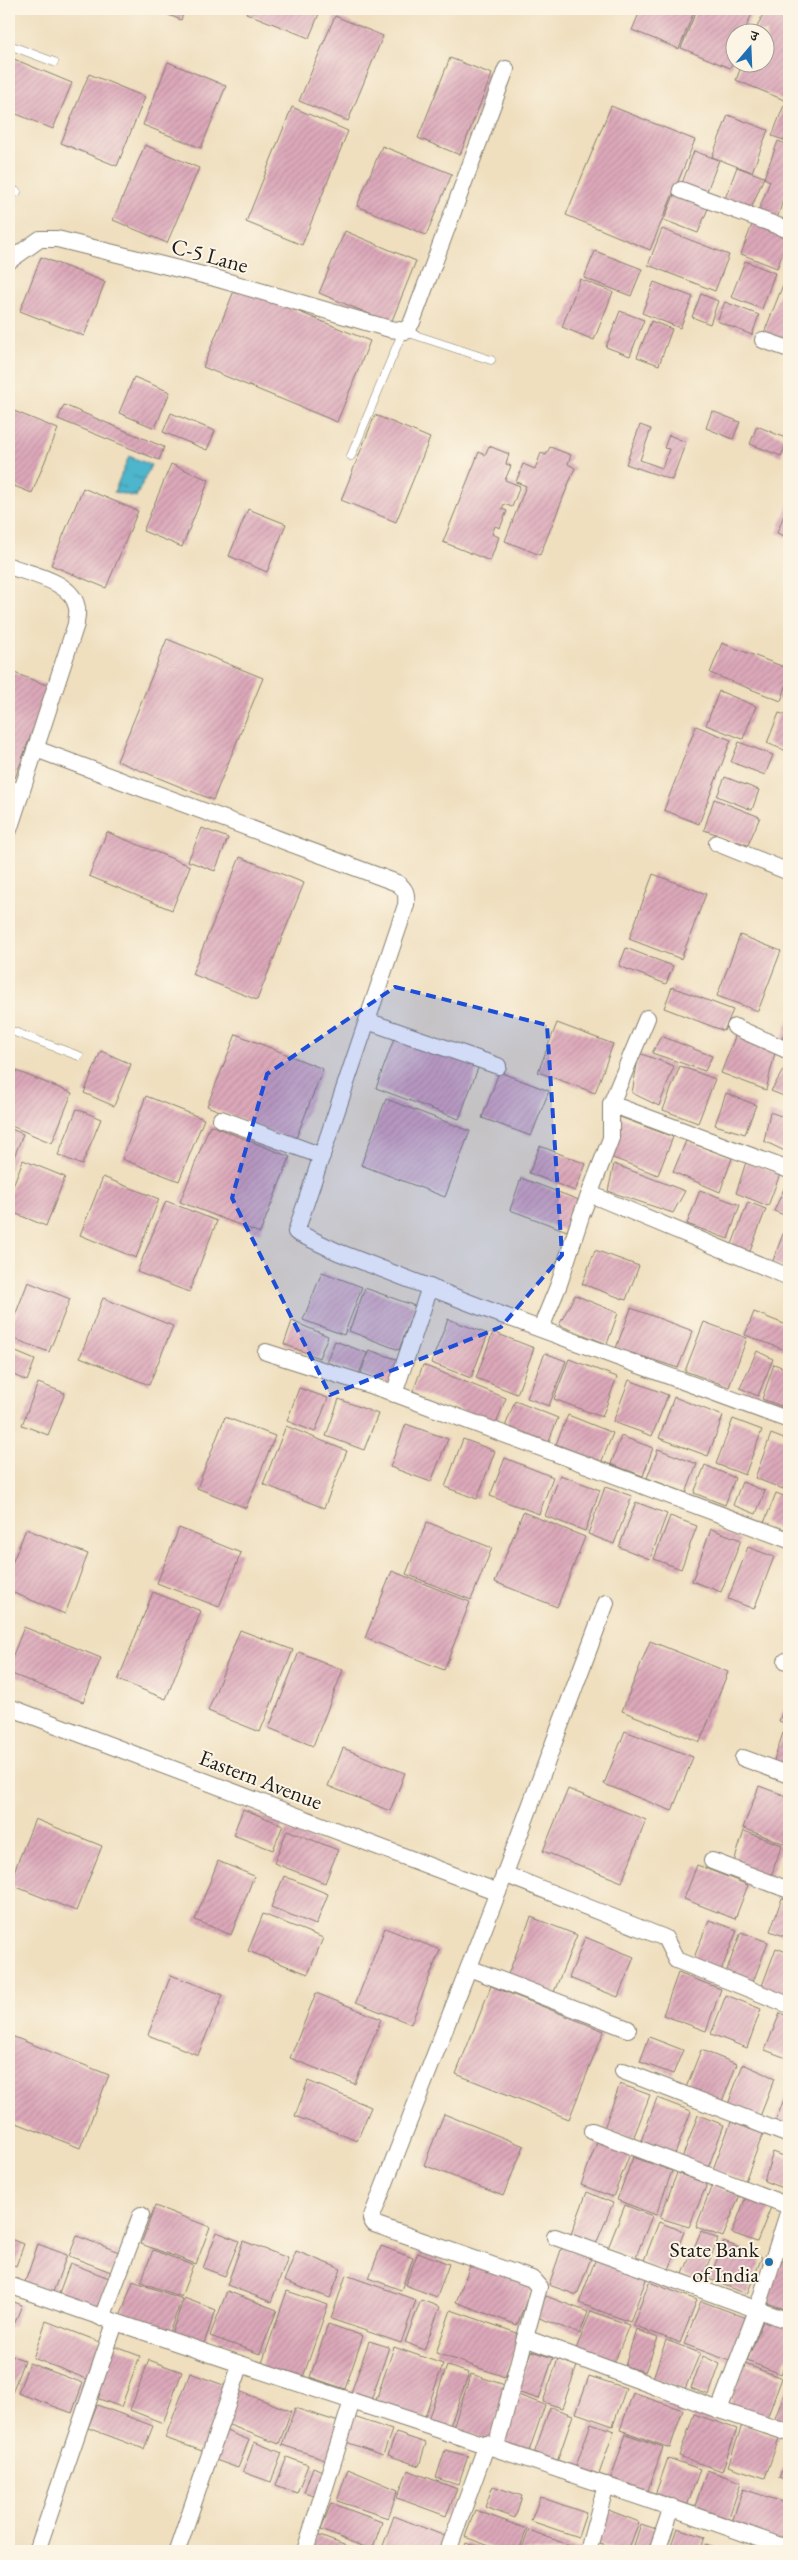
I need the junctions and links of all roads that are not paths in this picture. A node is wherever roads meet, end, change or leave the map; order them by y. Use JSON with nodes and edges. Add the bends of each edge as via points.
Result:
{"nodes":[{"id":1,"x":9,"y":45,"type":"edge"},
{"id":2,"x":54,"y":62,"type":"dead end"},
{"id":3,"x":506,"y":69,"type":"dead end"},
{"id":4,"x":9,"y":189,"type":"edge"},
{"id":5,"x":681,"y":190,"type":"dead end"},
{"id":6,"x":17,"y":192,"type":"dead end"},
{"id":7,"x":789,"y":230,"type":"edge"},
{"id":8,"x":9,"y":261,"type":"edge"},
{"id":9,"x":403,"y":331,"type":"junction"},
{"id":10,"x":763,"y":340,"type":"dead end"},
{"id":11,"x":789,"y":350,"type":"edge"},
{"id":12,"x":491,"y":360,"type":"dead end"},
{"id":13,"x":352,"y":456,"type":"dead end"},
{"id":14,"x":9,"y":566,"type":"edge"},
{"id":15,"x":36,"y":749,"type":"junction"},
{"id":16,"x":16,"y":786,"type":"edge"},
{"id":17,"x":9,"y":830,"type":"edge"},
{"id":18,"x":717,"y":843,"type":"dead end"},
{"id":19,"x":789,"y":872,"type":"edge"},
{"id":20,"x":647,"y":1018,"type":"dead end"},
{"id":21,"x":367,"y":1021,"type":"junction"},
{"id":22,"x":736,"y":1027,"type":"dead end"},
{"id":23,"x":9,"y":1030,"type":"edge"},
{"id":24,"x":789,"y":1051,"type":"edge"},
{"id":25,"x":79,"y":1056,"type":"dead end"},
{"id":26,"x":498,"y":1066,"type":"dead end"},
{"id":27,"x":611,"y":1104,"type":"junction"},
{"id":28,"x":221,"y":1119,"type":"dead end"},
{"id":29,"x":322,"y":1156,"type":"junction"},
{"id":30,"x":789,"y":1170,"type":"edge"},
{"id":31,"x":590,"y":1194,"type":"junction"},
{"id":32,"x":789,"y":1277,"type":"edge"},
{"id":33,"x":430,"y":1287,"type":"junction"},
{"id":34,"x":541,"y":1328,"type":"junction"},
{"id":35,"x":266,"y":1352,"type":"dead end"},
{"id":36,"x":394,"y":1394,"type":"junction"},
{"id":37,"x":789,"y":1420,"type":"edge"},
{"id":38,"x":789,"y":1540,"type":"edge"},
{"id":39,"x":606,"y":1603,"type":"dead end"},
{"id":40,"x":9,"y":1707,"type":"edge"},
{"id":41,"x":743,"y":1758,"type":"dead end"},
{"id":42,"x":789,"y":1775,"type":"edge"},
{"id":43,"x":712,"y":1861,"type":"dead end"},
{"id":44,"x":504,"y":1874,"type":"junction"},
{"id":45,"x":789,"y":1890,"type":"edge"},
{"id":46,"x":498,"y":1892,"type":"junction"},
{"id":47,"x":469,"y":1968,"type":"junction"},
{"id":48,"x":789,"y":2005,"type":"edge"},
{"id":49,"x":628,"y":2029,"type":"dead end"},
{"id":50,"x":624,"y":2071,"type":"dead end"},
{"id":51,"x":592,"y":2131,"type":"dead end"},
{"id":52,"x":789,"y":2134,"type":"edge"},
{"id":53,"x":789,"y":2206,"type":"edge"},
{"id":54,"x":789,"y":2210,"type":"edge"},
{"id":55,"x":140,"y":2215,"type":"dead end"},
{"id":56,"x":555,"y":2237,"type":"dead end"},
{"id":57,"x":9,"y":2285,"type":"edge"},
{"id":58,"x":757,"y":2310,"type":"junction"},
{"id":59,"x":108,"y":2320,"type":"junction"},
{"id":60,"x":789,"y":2321,"type":"edge"},
{"id":61,"x":525,"y":2338,"type":"junction"},
{"id":62,"x":240,"y":2366,"type":"junction"},
{"id":63,"x":352,"y":2402,"type":"junction"},
{"id":64,"x":719,"y":2410,"type":"junction"},
{"id":65,"x":789,"y":2433,"type":"edge"},
{"id":66,"x":491,"y":2446,"type":"junction"},
{"id":67,"x":606,"y":2485,"type":"junction"},
{"id":68,"x":672,"y":2507,"type":"junction"},
{"id":69,"x":789,"y":2549,"type":"edge"},
{"id":70,"x":37,"y":2551,"type":"edge"},
{"id":71,"x":177,"y":2551,"type":"edge"},
{"id":72,"x":305,"y":2551,"type":"edge"},
{"id":73,"x":448,"y":2551,"type":"edge"},
{"id":74,"x":588,"y":2551,"type":"edge"},
{"id":75,"x":657,"y":2551,"type":"edge"}],
"edges":[{"from":1,"to":2,"type":"lane"},
{"from":3,"to":9,"type":"street","via":[[412,322],[409,329]]},
{"from":4,"to":6,"type":"lane"},
{"from":5,"to":7,"type":"street"},
{"from":8,"to":9,"type":"street","name":"C-5 Lane","via":[[40,239],[57,239],[215,278]]},
{"from":9,"to":12,"type":"lane","name":"C-5 Lane"},
{"from":9,"to":13,"type":"lane"},
{"from":10,"to":11,"type":"street"},
{"from":14,"to":15,"type":"street","via":[[57,584],[71,594],[77,607],[76,624]]},
{"from":15,"to":16,"type":"street"},
{"from":15,"to":21,"type":"street","via":[[404,888],[406,905]]},
{"from":16,"to":17,"type":"street"},
{"from":18,"to":19,"type":"street"},
{"from":20,"to":27,"type":"street"},
{"from":21,"to":26,"type":"street"},
{"from":21,"to":29,"type":"street"},
{"from":22,"to":24,"type":"street"},
{"from":23,"to":25,"type":"lane"},
{"from":27,"to":30,"type":"street"},
{"from":27,"to":31,"type":"street","via":[[611,1138]]},
{"from":28,"to":29,"type":"street"},
{"from":29,"to":33,"type":"street","via":[[296,1232],[338,1252]]},
{"from":31,"to":32,"type":"street"},
{"from":31,"to":34,"type":"street"},
{"from":33,"to":34,"type":"street"},
{"from":33,"to":36,"type":"street"},
{"from":34,"to":37,"type":"street"},
{"from":35,"to":36,"type":"street"},
{"from":36,"to":38,"type":"street"},
{"from":39,"to":44,"type":"street"},
{"from":40,"to":46,"type":"street","name":"Eastern Avenue"},
{"from":41,"to":42,"type":"street"},
{"from":43,"to":45,"type":"street"},
{"from":44,"to":46,"type":"street"},
{"from":44,"to":48,"type":"street","via":[[666,1938],[676,1960]]},
{"from":46,"to":47,"type":"street"},
{"from":47,"to":49,"type":"street"},
{"from":47,"to":61,"type":"street","via":[[371,2221],[532,2279],[539,2287]]},
{"from":50,"to":52,"type":"street"},
{"from":51,"to":53,"type":"street"},
{"from":54,"to":58,"type":"street"},
{"from":55,"to":59,"type":"street"},
{"from":56,"to":58,"type":"street"},
{"from":57,"to":59,"type":"street"},
{"from":58,"to":60,"type":"street"},
{"from":58,"to":64,"type":"street"},
{"from":59,"to":62,"type":"street"},
{"from":59,"to":70,"type":"street"},
{"from":61,"to":64,"type":"street"},
{"from":61,"to":66,"type":"street"},
{"from":62,"to":63,"type":"street"},
{"from":62,"to":71,"type":"street"},
{"from":63,"to":66,"type":"street"},
{"from":63,"to":72,"type":"street"},
{"from":64,"to":65,"type":"street"},
{"from":66,"to":67,"type":"street"},
{"from":66,"to":73,"type":"street"},
{"from":67,"to":68,"type":"street"},
{"from":67,"to":74,"type":"street"},
{"from":68,"to":69,"type":"street"},
{"from":68,"to":75,"type":"street"}]}
